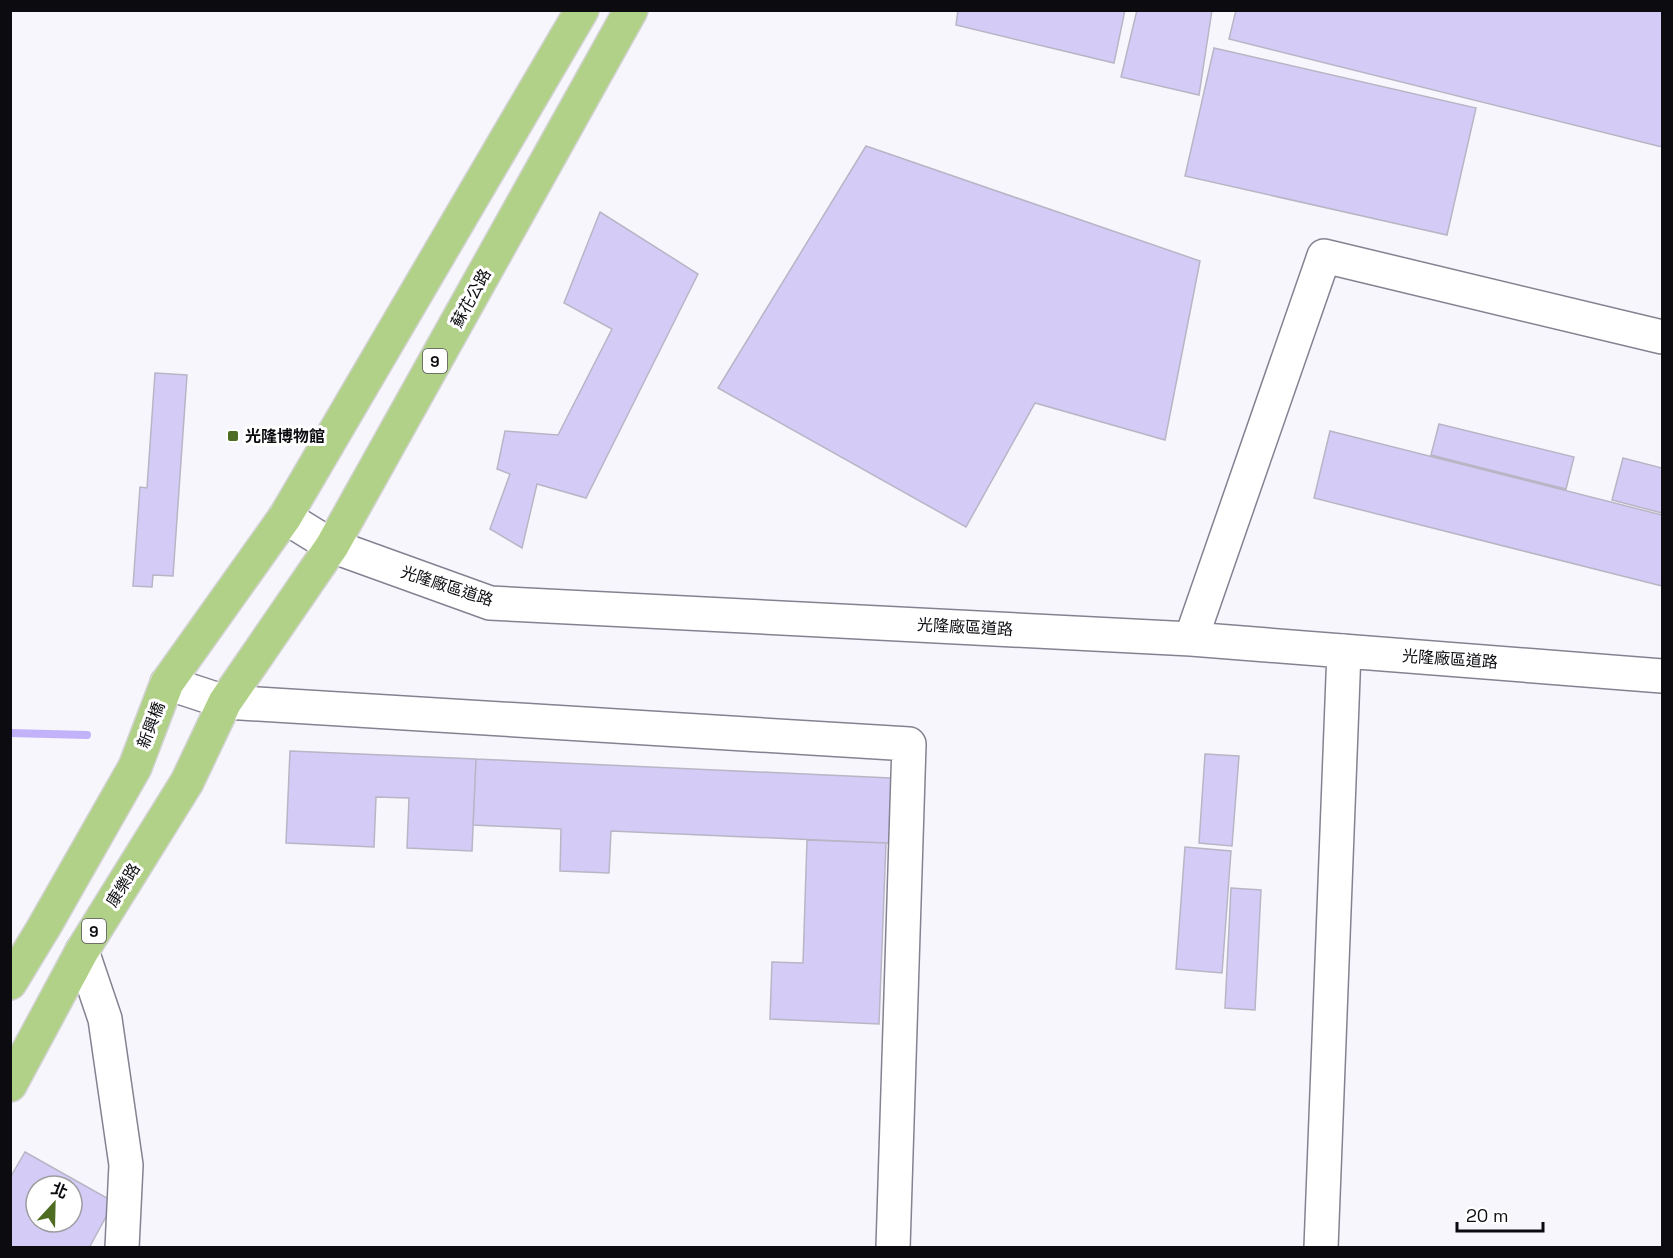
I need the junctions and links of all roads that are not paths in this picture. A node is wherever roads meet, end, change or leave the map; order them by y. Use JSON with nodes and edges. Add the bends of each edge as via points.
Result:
{"nodes":[{"id":1,"x":582,"y":10,"type":"edge"},
{"id":2,"x":632,"y":10,"type":"edge"},
{"id":3,"x":1662,"y":337,"type":"edge"},
{"id":4,"x":285,"y":517,"type":"junction"},
{"id":5,"x":332,"y":546,"type":"junction"},
{"id":6,"x":1191,"y":639,"type":"junction"},
{"id":7,"x":1344,"y":651,"type":"junction"},
{"id":8,"x":1662,"y":676,"type":"edge"},
{"id":9,"x":167,"y":683,"type":"junction"},
{"id":10,"x":225,"y":702,"type":"junction"},
{"id":11,"x":82,"y":951,"type":"junction"},
{"id":12,"x":10,"y":983,"type":"edge"},
{"id":13,"x":10,"y":1085,"type":"edge"},
{"id":14,"x":122,"y":1248,"type":"edge"},
{"id":15,"x":893,"y":1248,"type":"edge"},
{"id":16,"x":1321,"y":1248,"type":"edge"}],
"edges":[{"from":1,"to":4,"type":"main road"},
{"from":2,"to":5,"type":"main road","name":"蘇花公路","number":"9"},
{"from":3,"to":6,"type":"street","via":[[1324,256]]},
{"from":4,"to":5,"type":"street","name":"光隆廠區道路"},
{"from":4,"to":9,"type":"main road"},
{"from":5,"to":6,"type":"street","name":"光隆廠區道路","via":[[490,603]]},
{"from":5,"to":10,"type":"main road","name":"蘇花公路","number":"9"},
{"from":6,"to":7,"type":"street","name":"光隆廠區道路"},
{"from":7,"to":8,"type":"street","name":"光隆廠區道路"},
{"from":7,"to":16,"type":"street"},
{"from":9,"to":10,"type":"street"},
{"from":9,"to":12,"type":"main road","name":"新興橋","via":[[135,767]]},
{"from":10,"to":11,"type":"main road","name":"康樂路","number":"9","via":[[187,782]]},
{"from":10,"to":15,"type":"street","via":[[909,744]]},
{"from":11,"to":13,"type":"main road","name":"康樂路","number":"9"},
{"from":11,"to":14,"type":"street","via":[[105,1019],[126,1166]]}]}
